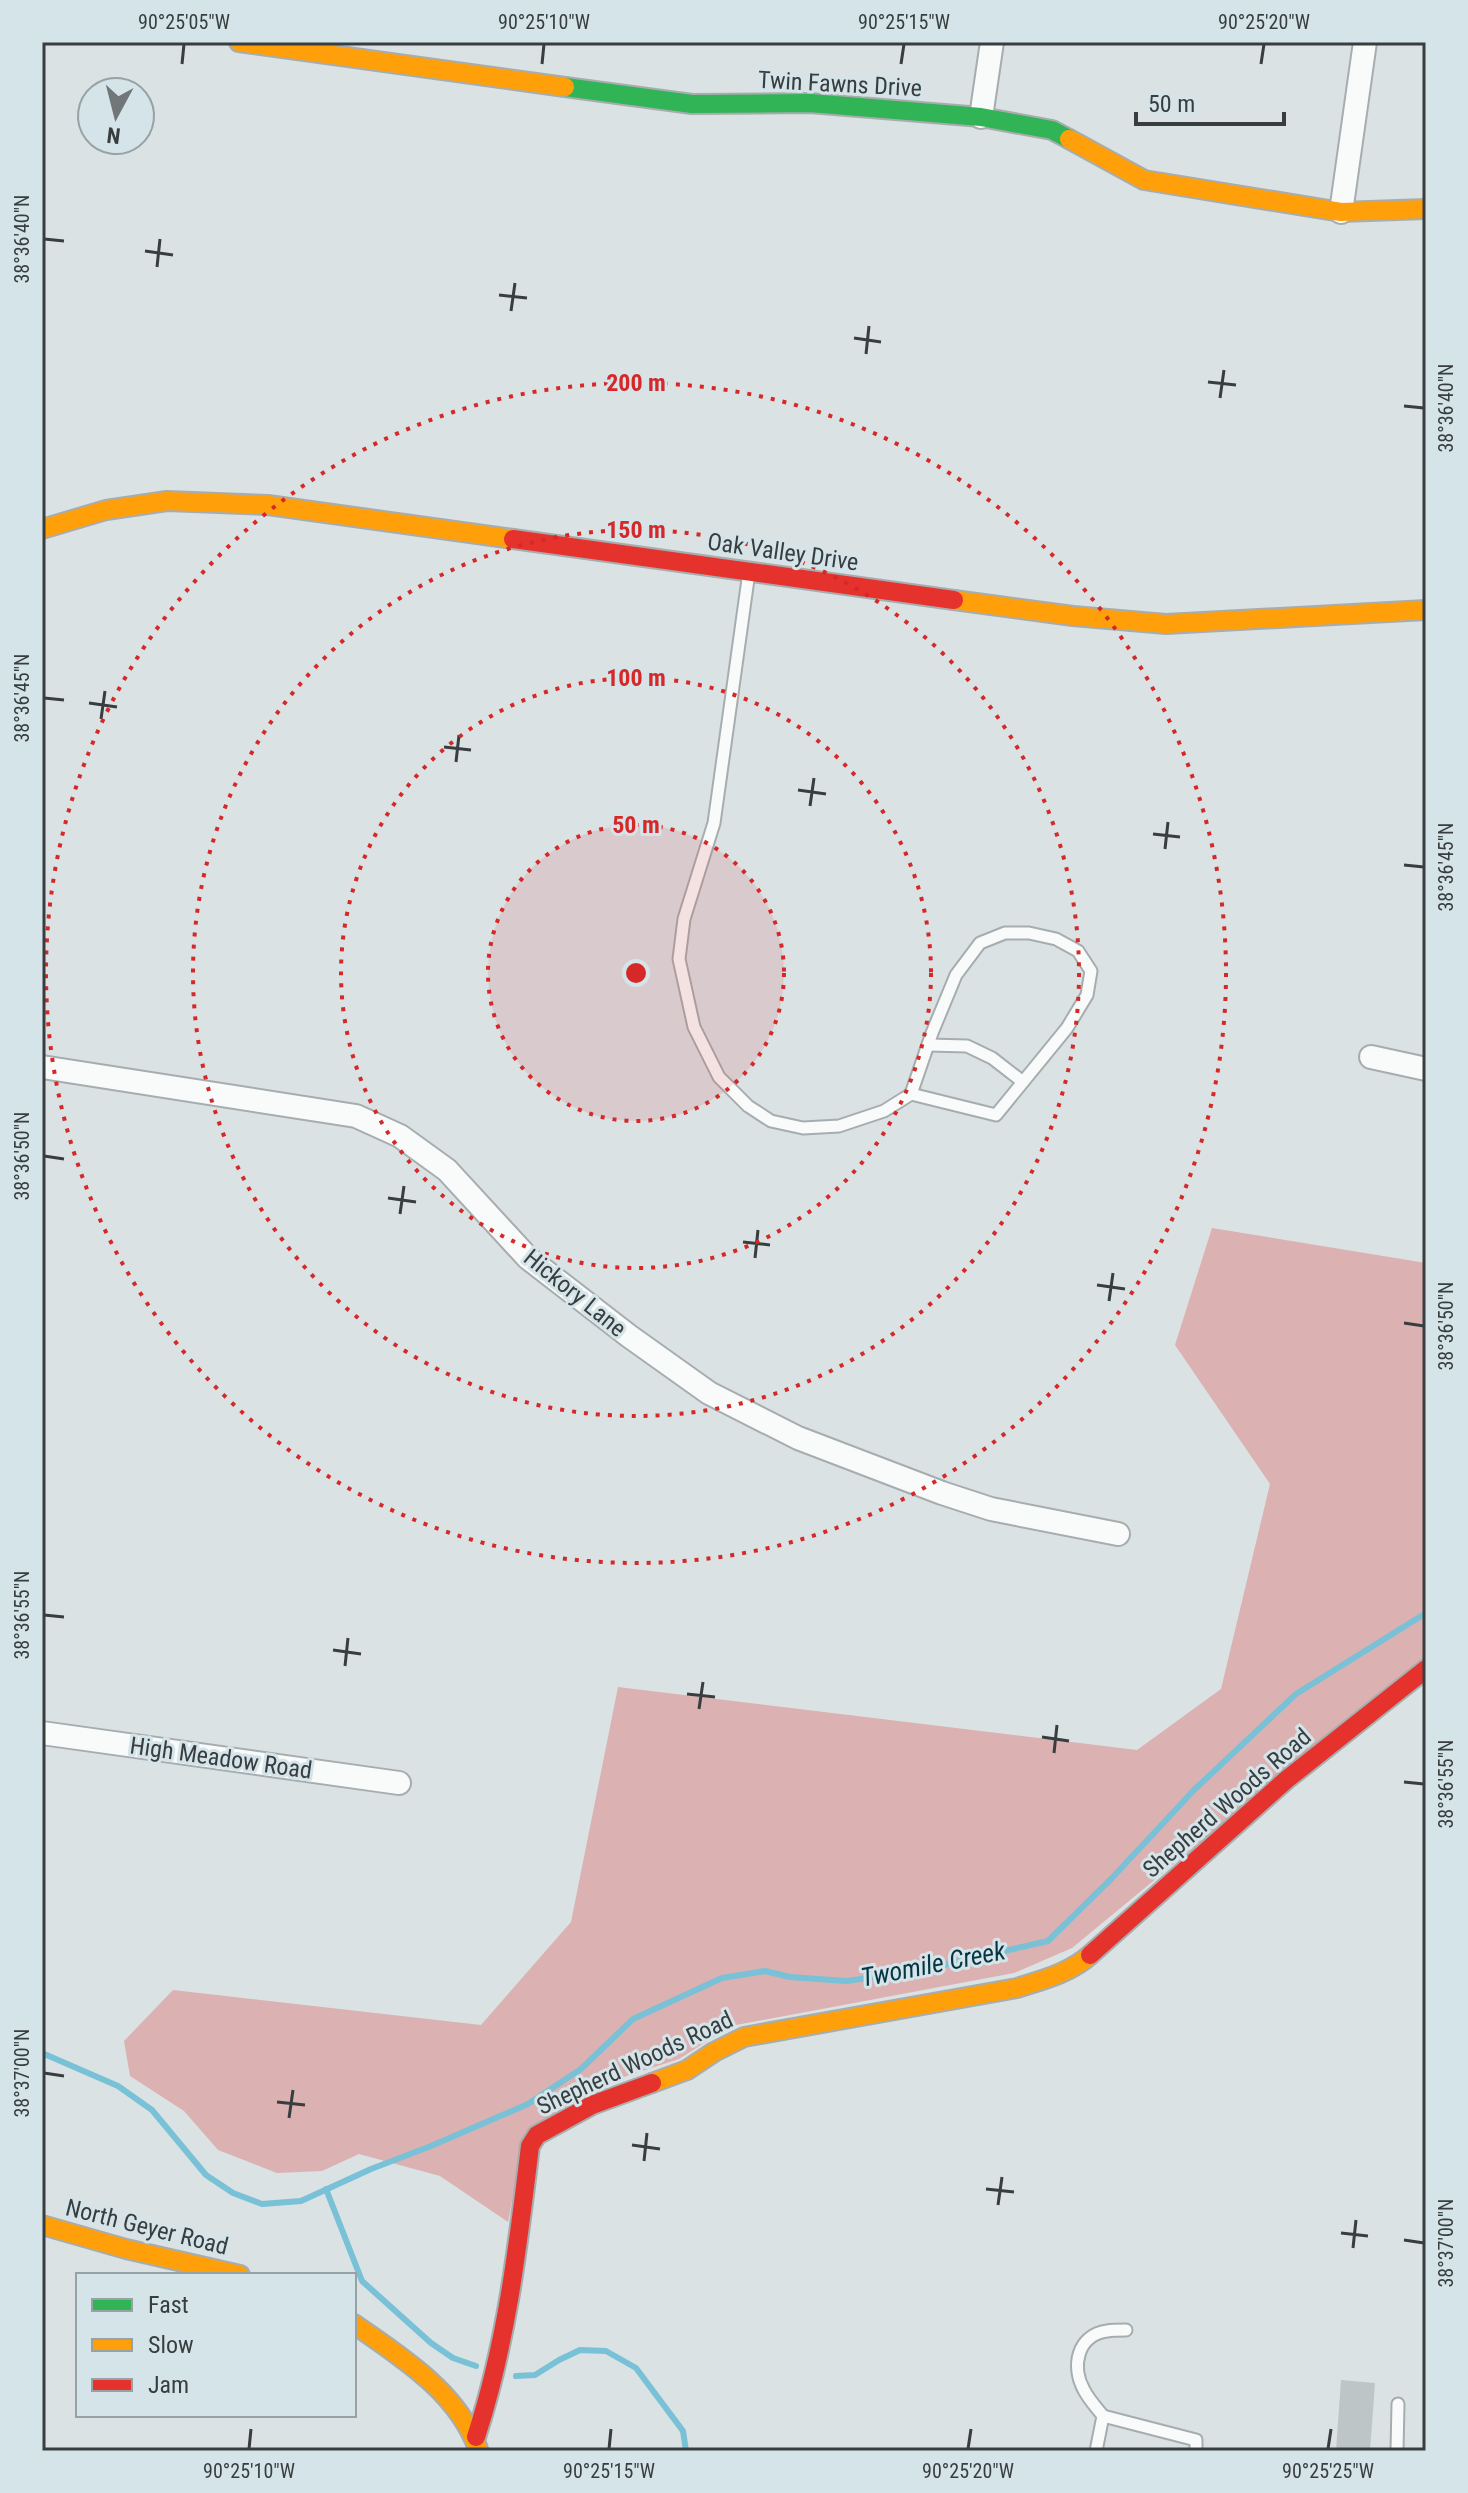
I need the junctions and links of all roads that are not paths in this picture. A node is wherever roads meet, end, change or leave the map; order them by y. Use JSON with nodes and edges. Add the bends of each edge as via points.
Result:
{"nodes":[{"id":1,"x":239,"y":42,"type":"edge"},
{"id":2,"x":992,"y":42,"type":"edge"},
{"id":3,"x":1365,"y":42,"type":"edge"},
{"id":4,"x":981,"y":117,"type":"junction"},
{"id":5,"x":1426,"y":209,"type":"edge"},
{"id":6,"x":1341,"y":212,"type":"junction"},
{"id":7,"x":42,"y":529,"type":"edge"},
{"id":8,"x":749,"y":572,"type":"junction"},
{"id":9,"x":1426,"y":610,"type":"edge"},
{"id":10,"x":928,"y":1045,"type":"junction"},
{"id":11,"x":1371,"y":1057,"type":"dead end"},
{"id":12,"x":42,"y":1067,"type":"edge"},
{"id":13,"x":1426,"y":1069,"type":"edge"},
{"id":14,"x":1023,"y":1082,"type":"junction"},
{"id":15,"x":911,"y":1094,"type":"junction"},
{"id":16,"x":1118,"y":1534,"type":"dead end"},
{"id":17,"x":1426,"y":1669,"type":"edge"},
{"id":18,"x":42,"y":1733,"type":"edge"},
{"id":19,"x":399,"y":1783,"type":"dead end"},
{"id":20,"x":42,"y":2225,"type":"edge"},
{"id":21,"x":231,"y":2273,"type":"edge"},
{"id":22,"x":356,"y":2326,"type":"edge"},
{"id":23,"x":1126,"y":2330,"type":"dead end"},
{"id":24,"x":1398,"y":2404,"type":"dead end"},
{"id":25,"x":1103,"y":2416,"type":"junction"},
{"id":26,"x":477,"y":2444,"type":"edge"},
{"id":27,"x":1096,"y":2451,"type":"edge"},
{"id":28,"x":1196,"y":2451,"type":"edge"},
{"id":29,"x":1397,"y":2451,"type":"edge"}],
"edges":[{"from":1,"to":4,"type":"street","name":"Twin Fawns Drive","via":[[692,104],[810,103]]},
{"from":2,"to":4,"type":"street"},
{"from":3,"to":6,"type":"street"},
{"from":4,"to":6,"type":"street","name":"Twin Fawns Drive","via":[[1052,130],[1144,180]]},
{"from":5,"to":6,"type":"street","name":"Twin Fawns Drive"},
{"from":7,"to":8,"type":"street","name":"Oak Valley Drive","via":[[106,510],[167,501],[268,505]]},
{"from":8,"to":9,"type":"street","name":"Oak Valley Drive","via":[[1166,624]]},
{"from":8,"to":15,"type":"lane","via":[[714,823],[684,919],[679,959],[694,1027],[719,1077],[771,1121],[803,1128],[839,1126],[884,1111]]},
{"from":10,"to":14,"type":"lane","via":[[967,1046]]},
{"from":10,"to":14,"type":"lane","via":[[956,975],[980,943],[1005,933],[1056,939],[1078,951],[1091,971],[1087,995]]},
{"from":10,"to":15,"type":"lane"},
{"from":11,"to":13,"type":"street"},
{"from":12,"to":16,"type":"street","name":"Hickory Lane","via":[[356,1116],[400,1136],[447,1170],[528,1258],[709,1393],[798,1438],[942,1493],[991,1509]]},
{"from":14,"to":15,"type":"lane","via":[[996,1115]]},
{"from":17,"to":26,"type":"street","name":"Shepherd Woods Road","via":[[1286,1780],[1082,1962],[1017,1988],[744,2037],[687,2070],[592,2105],[537,2135],[530,2146],[505,2327]]},
{"from":18,"to":19,"type":"street","name":"High Meadow Road"},
{"from":20,"to":21,"type":"street","name":"North Geyer Road"},
{"from":22,"to":26,"type":"street","via":[[455,2405]]},
{"from":23,"to":25,"type":"lane","via":[[1104,2331],[1086,2340],[1079,2352],[1077,2371],[1083,2389]]},
{"from":24,"to":29,"type":"lane"},
{"from":25,"to":27,"type":"lane"},
{"from":25,"to":28,"type":"lane","via":[[1196,2440]]}]}
